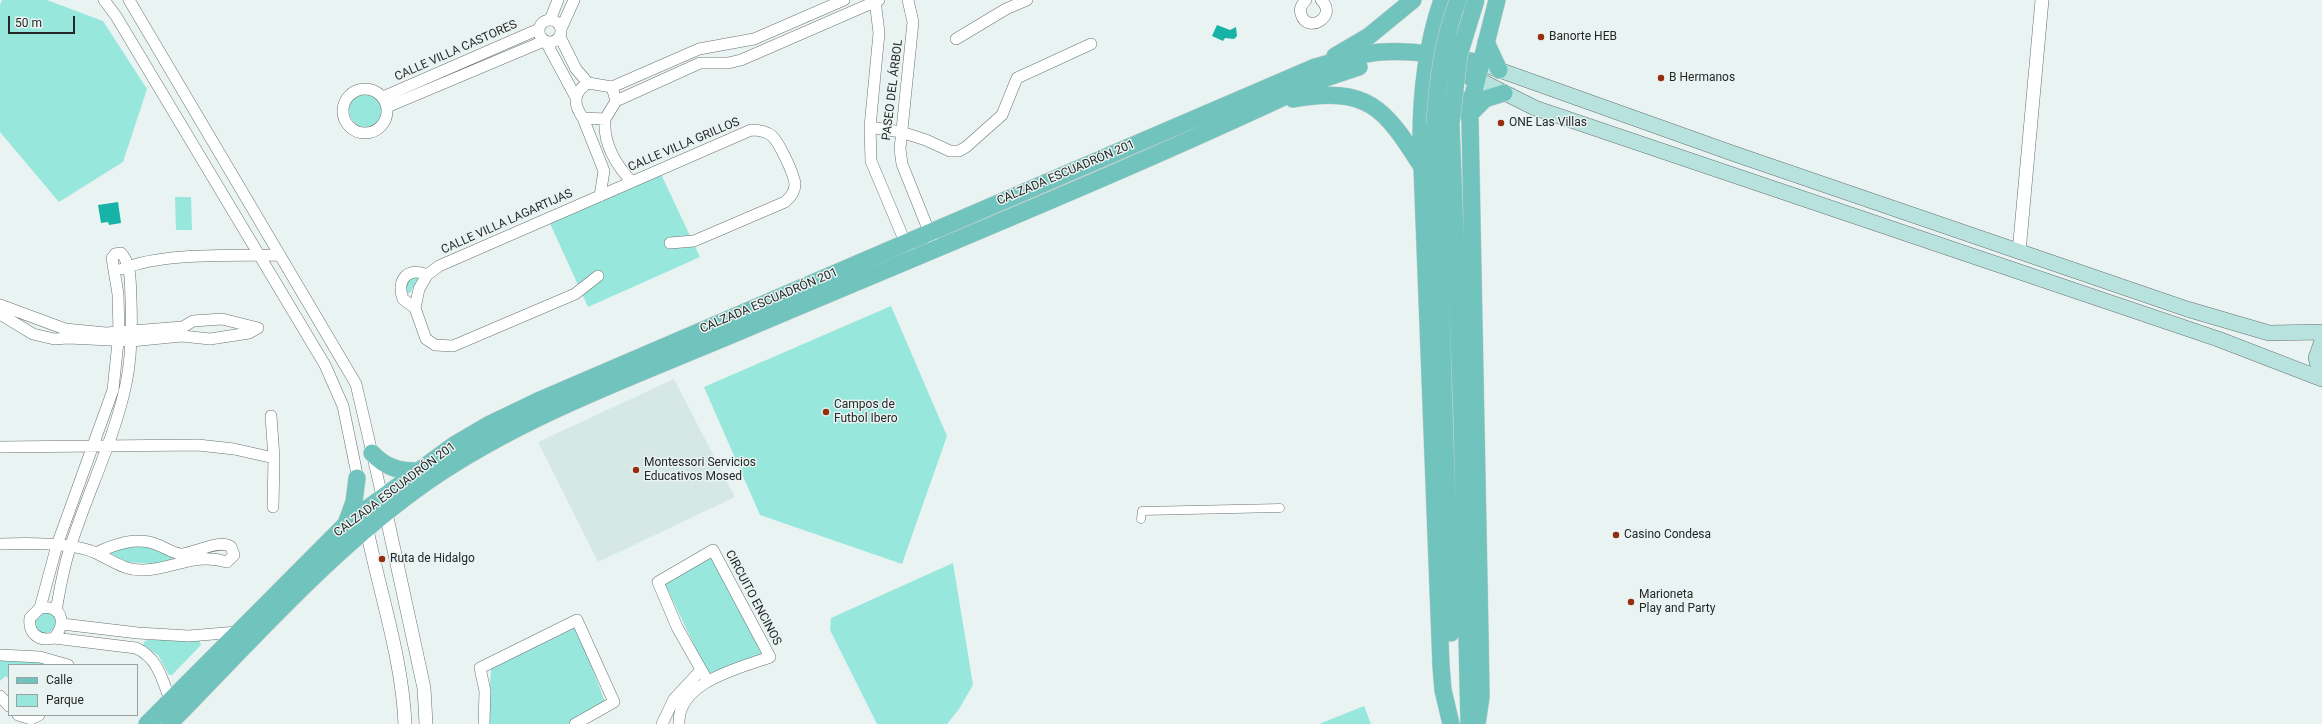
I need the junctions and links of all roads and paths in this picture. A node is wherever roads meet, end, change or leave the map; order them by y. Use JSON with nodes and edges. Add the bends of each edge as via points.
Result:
{"nodes":[{"id":1,"x":104,"y":0,"type":"edge"},
{"id":2,"x":129,"y":0,"type":"edge"},
{"id":3,"x":558,"y":0,"type":"edge"},
{"id":4,"x":574,"y":0,"type":"edge"},
{"id":5,"x":844,"y":0,"type":"edge"},
{"id":6,"x":877,"y":0,"type":"edge"},
{"id":7,"x":908,"y":0,"type":"edge"},
{"id":8,"x":1027,"y":0,"type":"edge"},
{"id":9,"x":1304,"y":0,"type":"edge"},
{"id":10,"x":1321,"y":0,"type":"edge"},
{"id":11,"x":1413,"y":0,"type":"edge"},
{"id":12,"x":1458,"y":0,"type":"edge"},
{"id":13,"x":1476,"y":0,"type":"edge"},
{"id":14,"x":1497,"y":0,"type":"edge"},
{"id":15,"x":2042,"y":0,"type":"edge"},
{"id":16,"x":1004,"y":4,"type":"edge"},
{"id":17,"x":1441,"y":4,"type":"edge"},
{"id":18,"x":550,"y":20,"type":"junction"},
{"id":19,"x":1490,"y":22,"type":"junction"},
{"id":20,"x":539,"y":29,"type":"junction"},
{"id":21,"x":561,"y":33,"type":"junction"},
{"id":22,"x":956,"y":39,"type":"dead end"},
{"id":23,"x":545,"y":41,"type":"junction"},
{"id":24,"x":1486,"y":42,"type":"junction"},
{"id":25,"x":1090,"y":44,"type":"dead end"},
{"id":26,"x":1426,"y":59,"type":"junction"},
{"id":27,"x":1315,"y":67,"type":"junction"},
{"id":28,"x":1479,"y":71,"type":"junction"},
{"id":29,"x":1506,"y":73,"type":"junction"},
{"id":30,"x":588,"y":83,"type":"junction"},
{"id":31,"x":612,"y":87,"type":"junction"},
{"id":32,"x":1506,"y":94,"type":"junction"},
{"id":33,"x":575,"y":96,"type":"junction"},
{"id":34,"x":616,"y":101,"type":"junction"},
{"id":35,"x":1273,"y":102,"type":"junction"},
{"id":36,"x":1421,"y":103,"type":"junction"},
{"id":37,"x":1470,"y":116,"type":"junction"},
{"id":38,"x":582,"y":118,"type":"junction"},
{"id":39,"x":605,"y":119,"type":"junction"},
{"id":40,"x":870,"y":127,"type":"junction"},
{"id":41,"x":901,"y":132,"type":"junction"},
{"id":42,"x":1423,"y":168,"type":"junction"},
{"id":43,"x":632,"y":182,"type":"junction"},
{"id":44,"x":600,"y":196,"type":"junction"},
{"id":45,"x":929,"y":232,"type":"junction"},
{"id":46,"x":906,"y":242,"type":"junction"},
{"id":47,"x":670,"y":243,"type":"dead end"},
{"id":48,"x":936,"y":249,"type":"junction"},
{"id":49,"x":2019,"y":252,"type":"junction"},
{"id":50,"x":280,"y":254,"type":"junction"},
{"id":51,"x":259,"y":255,"type":"junction"},
{"id":52,"x":916,"y":257,"type":"junction"},
{"id":53,"x":127,"y":263,"type":"junction"},
{"id":54,"x":113,"y":268,"type":"junction"},
{"id":55,"x":427,"y":275,"type":"junction"},
{"id":56,"x":598,"y":276,"type":"dead end"},
{"id":57,"x":0,"y":305,"type":"edge"},
{"id":58,"x":414,"y":308,"type":"junction"},
{"id":59,"x":0,"y":314,"type":"edge"},
{"id":60,"x":2322,"y":332,"type":"edge"},
{"id":61,"x":132,"y":336,"type":"junction"},
{"id":62,"x":118,"y":337,"type":"junction"},
{"id":63,"x":2322,"y":341,"type":"edge"},
{"id":64,"x":2322,"y":379,"type":"edge"},
{"id":65,"x":271,"y":416,"type":"dead end"},
{"id":66,"x":94,"y":445,"type":"junction"},
{"id":67,"x":108,"y":445,"type":"junction"},
{"id":68,"x":0,"y":446,"type":"edge"},
{"id":69,"x":372,"y":453,"type":"junction"},
{"id":70,"x":274,"y":458,"type":"junction"},
{"id":71,"x":417,"y":470,"type":"junction"},
{"id":72,"x":357,"y":478,"type":"junction"},
{"id":73,"x":384,"y":504,"type":"junction"},
{"id":74,"x":273,"y":507,"type":"dead end"},
{"id":75,"x":1280,"y":508,"type":"dead end"},
{"id":76,"x":364,"y":511,"type":"junction"},
{"id":77,"x":1141,"y":518,"type":"dead end"},
{"id":78,"x":346,"y":524,"type":"junction"},
{"id":79,"x":367,"y":529,"type":"junction"},
{"id":80,"x":0,"y":544,"type":"edge"},
{"id":81,"x":56,"y":545,"type":"junction"},
{"id":82,"x":70,"y":547,"type":"junction"},
{"id":83,"x":96,"y":553,"type":"junction"},
{"id":84,"x":40,"y":608,"type":"junction"},
{"id":85,"x":56,"y":610,"type":"junction"},
{"id":86,"x":62,"y":624,"type":"junction"},
{"id":87,"x":89,"y":628,"type":"junction"},
{"id":88,"x":237,"y":632,"type":"junction"},
{"id":89,"x":138,"y":633,"type":"junction"},
{"id":90,"x":48,"y":639,"type":"junction"},
{"id":91,"x":88,"y":642,"type":"junction"},
{"id":92,"x":136,"y":648,"type":"junction"},
{"id":93,"x":0,"y":655,"type":"edge"},
{"id":94,"x":40,"y":657,"type":"junction"},
{"id":95,"x":64,"y":664,"type":"edge"},
{"id":96,"x":701,"y":670,"type":"junction"},
{"id":97,"x":707,"y":680,"type":"junction"},
{"id":98,"x":0,"y":696,"type":"edge"},
{"id":99,"x":170,"y":700,"type":"junction"},
{"id":100,"x":678,"y":702,"type":"junction"},
{"id":101,"x":8,"y":705,"type":"edge"},
{"id":102,"x":38,"y":716,"type":"edge"},
{"id":103,"x":17,"y":718,"type":"edge"},
{"id":104,"x":150,"y":723,"type":"edge"},
{"id":105,"x":169,"y":724,"type":"edge"},
{"id":106,"x":405,"y":724,"type":"edge"},
{"id":107,"x":426,"y":724,"type":"edge"},
{"id":108,"x":484,"y":724,"type":"edge"},
{"id":109,"x":575,"y":724,"type":"edge"},
{"id":110,"x":662,"y":724,"type":"edge"},
{"id":111,"x":679,"y":724,"type":"edge"},
{"id":112,"x":1451,"y":724,"type":"edge"},
{"id":113,"x":1469,"y":724,"type":"edge"},
{"id":114,"x":1477,"y":724,"type":"edge"}],
"edges":[{"from":1,"to":51,"type":"street"},
{"from":2,"to":50,"type":"street"},
{"from":3,"to":18,"type":"street"},
{"from":4,"to":21,"type":"street"},
{"from":5,"to":31,"type":"street","via":[[754,39],[699,49]]},
{"from":6,"to":34,"type":"street","via":[[741,60],[728,63],[700,63]]},
{"from":6,"to":40,"type":"street","name":"PASEO DEL ÁRBOL","via":[[879,33]]},
{"from":7,"to":41,"type":"street","name":"PASEO DEL ÁRBOL","via":[[913,22]]},
{"from":8,"to":16,"type":"street"},
{"from":9,"to":10,"type":"street","via":[[1300,9],[1302,17],[1308,22],[1317,23],[1326,15],[1326,6]]},
{"from":11,"to":27,"type":"main road","via":[[1369,36]]},
{"from":12,"to":112,"type":"main road","bridge":true,"via":[[1448,26],[1440,68],[1435,124],[1446,414]]},
{"from":13,"to":113,"type":"main road","bridge":true,"via":[[1459,55],[1451,124],[1462,418]]},
{"from":14,"to":19,"type":"main road"},
{"from":15,"to":49,"type":"street"},
{"from":16,"to":22,"type":"street"},
{"from":17,"to":19,"type":"main road","via":[[1446,26],[1454,32],[1464,35],[1479,32]]},
{"from":17,"to":26,"type":"main road"},
{"from":18,"to":20,"type":"street","via":[[544,21]]},
{"from":18,"to":21,"type":"street","via":[[558,23]]},
{"from":19,"to":24,"type":"main road"},
{"from":20,"to":23,"type":"street","via":[[539,35]]},
{"from":20,"to":23,"type":"street","name":"CALLE VILLA CASTORES","via":[[385,102]]},
{"from":21,"to":23,"type":"street","via":[[556,41]]},
{"from":21,"to":30,"type":"street","via":[[576,69]]},
{"from":23,"to":33,"type":"street"},
{"from":24,"to":28,"type":"main road"},
{"from":24,"to":29,"type":"main road"},
{"from":25,"to":41,"type":"street","via":[[1017,78],[1002,115],[959,151],[950,151]]},
{"from":26,"to":27,"type":"main road","name":"CALZADA ESCUADRÓN 201","via":[[1380,52]]},
{"from":26,"to":28,"type":"main road","name":"CALZADA ESCUADRÓN 201"},
{"from":26,"to":35,"type":"main road","name":"CALZADA ESCUADRÓN 201","via":[[1358,67],[1320,80]]},
{"from":26,"to":36,"type":"main road"},
{"from":27,"to":45,"type":"main road","name":"CALZADA ESCUADRÓN 201"},
{"from":28,"to":29,"type":"main road"},
{"from":28,"to":32,"type":"main road"},
{"from":28,"to":37,"type":"main road"},
{"from":29,"to":32,"type":"main road"},
{"from":29,"to":49,"type":"main road"},
{"from":30,"to":31,"type":"street"},
{"from":30,"to":33,"type":"street"},
{"from":31,"to":34,"type":"street"},
{"from":32,"to":37,"type":"main road","via":[[1485,99]]},
{"from":32,"to":64,"type":"main road","via":[[1574,122],[2225,342]]},
{"from":33,"to":38,"type":"street","via":[[577,110]]},
{"from":34,"to":39,"type":"street"},
{"from":35,"to":42,"type":"main road","via":[[1328,94],[1356,97],[1386,117]]},
{"from":35,"to":48,"type":"main road","name":"CALZADA ESCUADRÓN 201"},
{"from":36,"to":37,"type":"main road","via":[[1430,95],[1440,92],[1451,93],[1461,99]]},
{"from":36,"to":42,"type":"main road"},
{"from":37,"to":114,"type":"main road","via":[[1481,697]]},
{"from":38,"to":39,"type":"street"},
{"from":38,"to":44,"type":"street","via":[[604,171]]},
{"from":39,"to":43,"type":"street","via":[[605,134],[612,156]]},
{"from":40,"to":41,"type":"street"},
{"from":40,"to":46,"type":"street","name":"PASEO DEL ÁRBOL","via":[[871,161],[875,174]]},
{"from":41,"to":45,"type":"street","name":"PASEO DEL ÁRBOL","via":[[902,164]]},
{"from":42,"to":112,"type":"main road","via":[[1440,660],[1443,690]]},
{"from":43,"to":44,"type":"street","name":"CALLE VILLA GRILLOS"},
{"from":43,"to":47,"type":"street","name":"CALLE VILLA GRILLOS","via":[[751,130],[766,132],[778,142],[793,177],[794,190],[791,197],[785,202],[694,241]]},
{"from":44,"to":55,"type":"street","name":"CALLE VILLA LAGARTIJAS","via":[[439,266]]},
{"from":45,"to":46,"type":"main road","name":"CALZADA ESCUADRÓN 201"},
{"from":45,"to":48,"type":"street","name":"PASEO DEL ÁRBOL"},
{"from":46,"to":52,"type":"street","name":"PASEO DEL ÁRBOL"},
{"from":46,"to":71,"type":"main road","name":"CALZADA ESCUADRÓN 201","via":[[540,400],[488,425]]},
{"from":48,"to":52,"type":"main road","name":"CALZADA ESCUADRÓN 201"},
{"from":49,"to":60,"type":"main road","via":[[2258,331],[2283,334]]},
{"from":50,"to":51,"type":"street"},
{"from":50,"to":69,"type":"street","via":[[356,384]]},
{"from":51,"to":53,"type":"street"},
{"from":51,"to":72,"type":"street","via":[[336,387],[343,406]]},
{"from":52,"to":73,"type":"main road","name":"CALZADA ESCUADRÓN 201","via":[[523,426]]},
{"from":53,"to":54,"type":"street"},
{"from":53,"to":54,"type":"street","via":[[121,253],[115,254]]},
{"from":53,"to":61,"type":"street"},
{"from":54,"to":62,"type":"street","via":[[118,294]]},
{"from":55,"to":58,"type":"street","name":"CALLE VILLA LAGARTIJAS","via":[[419,289]]},
{"from":55,"to":58,"type":"street","via":[[420,272],[412,273],[404,277],[400,284],[403,299]]},
{"from":56,"to":58,"type":"street","via":[[575,294],[453,346],[434,345],[426,339]]},
{"from":57,"to":62,"type":"street","via":[[65,329]]},
{"from":59,"to":62,"type":"street","via":[[24,330],[44,337]]},
{"from":61,"to":61,"type":"street","via":[[183,328],[193,321],[222,319],[258,328],[249,333],[222,338]]},
{"from":61,"to":62,"type":"street"},
{"from":61,"to":67,"type":"street","via":[[126,384]]},
{"from":62,"to":66,"type":"street","via":[[113,390]]},
{"from":63,"to":64,"type":"main road","via":[[2316,358]]},
{"from":65,"to":70,"type":"street"},
{"from":66,"to":67,"type":"street"},
{"from":66,"to":68,"type":"street"},
{"from":66,"to":81,"type":"street"},
{"from":67,"to":70,"type":"street","via":[[198,445],[234,449]]},
{"from":67,"to":82,"type":"street"},
{"from":69,"to":71,"type":"main road","via":[[392,468],[404,471]]},
{"from":69,"to":73,"type":"street"},
{"from":70,"to":74,"type":"street"},
{"from":71,"to":73,"type":"main road","name":"CALZADA ESCUADRÓN 201"},
{"from":72,"to":76,"type":"street"},
{"from":72,"to":78,"type":"main road","via":[[354,502]]},
{"from":73,"to":76,"type":"main road","name":"CALZADA ESCUADRÓN 201"},
{"from":73,"to":79,"type":"main road","name":"CALZADA ESCUADRÓN 201"},
{"from":73,"to":107,"type":"street","via":[[424,688]]},
{"from":75,"to":77,"type":"street","via":[[1142,511]]},
{"from":76,"to":78,"type":"main road","name":"CALZADA ESCUADRÓN 201"},
{"from":76,"to":79,"type":"street"},
{"from":78,"to":88,"type":"main road","name":"CALZADA ESCUADRÓN 201"},
{"from":79,"to":105,"type":"main road","name":"CALZADA ESCUADRÓN 201","via":[[344,548]]},
{"from":79,"to":106,"type":"street","via":[[382,588],[404,702]]},
{"from":80,"to":81,"type":"street"},
{"from":81,"to":82,"type":"street"},
{"from":81,"to":84,"type":"street"},
{"from":82,"to":83,"type":"street"},
{"from":82,"to":85,"type":"street"},
{"from":83,"to":83,"type":"street","via":[[119,544],[142,541],[155,544],[179,558],[161,568],[142,570],[118,566]]},
{"from":84,"to":85,"type":"street"},
{"from":84,"to":90,"type":"street","via":[[30,618],[29,625],[36,637]]},
{"from":85,"to":86,"type":"street"},
{"from":86,"to":87,"type":"street"},
{"from":86,"to":90,"type":"street","via":[[60,631]]},
{"from":87,"to":89,"type":"street"},
{"from":87,"to":91,"type":"street"},
{"from":88,"to":89,"type":"street","via":[[189,636]]},
{"from":88,"to":99,"type":"main road","name":"CALZADA ESCUADRÓN 201"},
{"from":89,"to":92,"type":"street"},
{"from":90,"to":91,"type":"street"},
{"from":90,"to":94,"type":"street"},
{"from":91,"to":92,"type":"street"},
{"from":92,"to":99,"type":"street","via":[[146,652],[154,660]]},
{"from":93,"to":94,"type":"street"},
{"from":94,"to":95,"type":"street"},
{"from":96,"to":97,"type":"street","name":"CIRCUITO ENCINOS"},
{"from":96,"to":97,"type":"street","name":"CIRCUITO ENCINOS","via":[[677,627],[658,582],[713,550],[770,657]]},
{"from":96,"to":100,"type":"street","name":"CIRCUITO ENCINOS"},
{"from":97,"to":100,"type":"street","name":"CIRCUITO ENCINOS"},
{"from":98,"to":101,"type":"street"},
{"from":99,"to":104,"type":"main road","name":"CALZADA ESCUADRÓN 201"},
{"from":100,"to":110,"type":"street","name":"CIRCUITO ENCINOS"},
{"from":100,"to":111,"type":"street"},
{"from":102,"to":103,"type":"street","via":[[31,719]]},
{"from":108,"to":109,"type":"street","via":[[485,691],[480,668],[576,620],[614,702]]}]}
